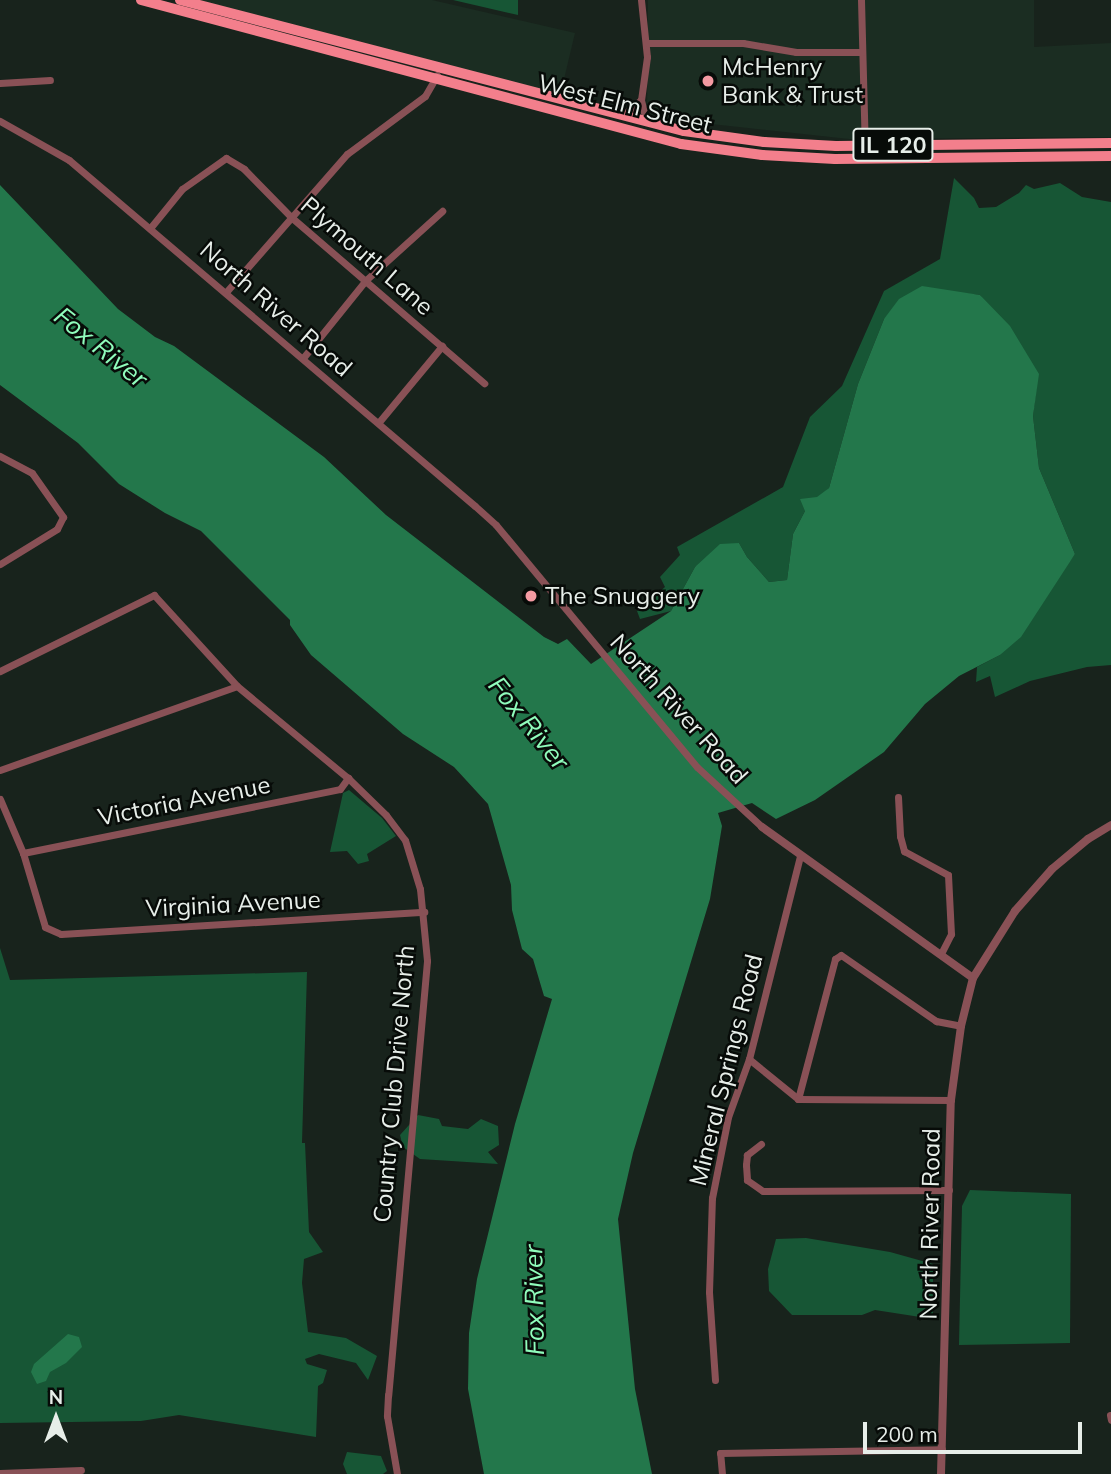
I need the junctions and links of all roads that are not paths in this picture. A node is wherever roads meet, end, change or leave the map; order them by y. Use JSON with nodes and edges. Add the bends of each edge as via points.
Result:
{"nodes":[{"id":1,"x":141,"y":0,"type":"edge"},
{"id":2,"x":180,"y":0,"type":"edge"},
{"id":3,"x":641,"y":0,"type":"edge"},
{"id":4,"x":861,"y":0,"type":"edge"},
{"id":5,"x":647,"y":43,"type":"junction"},
{"id":6,"x":862,"y":52,"type":"junction"},
{"id":7,"x":438,"y":73,"type":"junction"},
{"id":8,"x":50,"y":80,"type":"dead end"},
{"id":9,"x":0,"y":83,"type":"edge"},
{"id":10,"x":641,"y":100,"type":"junction"},
{"id":11,"x":623,"y":115,"type":"junction"},
{"id":12,"x":0,"y":121,"type":"edge"},
{"id":13,"x":653,"y":123,"type":"junction"},
{"id":14,"x":1111,"y":143,"type":"edge"},
{"id":15,"x":865,"y":145,"type":"junction"},
{"id":16,"x":1111,"y":156,"type":"edge"},
{"id":17,"x":865,"y":158,"type":"junction"},
{"id":18,"x":442,"y":211,"type":"dead end"},
{"id":19,"x":291,"y":217,"type":"junction"},
{"id":20,"x":151,"y":227,"type":"junction"},
{"id":21,"x":366,"y":279,"type":"junction"},
{"id":22,"x":227,"y":291,"type":"junction"},
{"id":23,"x":442,"y":346,"type":"junction"},
{"id":24,"x":303,"y":358,"type":"junction"},
{"id":25,"x":484,"y":383,"type":"dead end"},
{"id":26,"x":379,"y":422,"type":"junction"},
{"id":27,"x":0,"y":456,"type":"edge"},
{"id":28,"x":0,"y":564,"type":"edge"},
{"id":29,"x":0,"y":671,"type":"edge"},
{"id":30,"x":237,"y":686,"type":"junction"},
{"id":31,"x":0,"y":770,"type":"edge"},
{"id":32,"x":348,"y":778,"type":"junction"},
{"id":33,"x":898,"y":797,"type":"dead end"},
{"id":34,"x":0,"y":799,"type":"edge"},
{"id":35,"x":1111,"y":825,"type":"edge"},
{"id":36,"x":762,"y":827,"type":"joint"},
{"id":37,"x":23,"y":853,"type":"junction"},
{"id":38,"x":800,"y":856,"type":"junction"},
{"id":39,"x":424,"y":912,"type":"junction"},
{"id":40,"x":941,"y":954,"type":"junction"},
{"id":41,"x":973,"y":978,"type":"junction"},
{"id":42,"x":961,"y":1026,"type":"junction"},
{"id":43,"x":749,"y":1059,"type":"junction"},
{"id":44,"x":798,"y":1098,"type":"junction"},
{"id":45,"x":951,"y":1100,"type":"junction"},
{"id":46,"x":761,"y":1144,"type":"dead end"},
{"id":47,"x":949,"y":1190,"type":"junction"},
{"id":48,"x":715,"y":1380,"type":"dead end"},
{"id":49,"x":942,"y":1448,"type":"junction"},
{"id":50,"x":81,"y":1470,"type":"dead end"},
{"id":51,"x":0,"y":1473,"type":"edge"},
{"id":52,"x":29,"y":1473,"type":"edge"},
{"id":53,"x":397,"y":1474,"type":"edge"},
{"id":54,"x":722,"y":1474,"type":"edge"},
{"id":55,"x":942,"y":1474,"type":"edge"}],
"edges":[{"from":1,"to":7,"type":"main road","name":"West Elm Street","number":"IL 120"},
{"from":2,"to":7,"type":"main road","name":"West Elm Street","number":"IL 120"},
{"from":3,"to":5,"type":"street"},
{"from":4,"to":6,"type":"street"},
{"from":5,"to":6,"type":"street","via":[[743,43],[796,52]]},
{"from":5,"to":10,"type":"street"},
{"from":6,"to":15,"type":"street"},
{"from":7,"to":11,"type":"main road","name":"West Elm Street","number":"IL 120"},
{"from":7,"to":17,"type":"main road","name":"West Elm Street","number":"IL 120","via":[[681,144],[762,155]]},
{"from":7,"to":19,"type":"street","via":[[425,96],[347,154]]},
{"from":8,"to":9,"type":"street"},
{"from":10,"to":11,"type":"street"},
{"from":10,"to":13,"type":"street"},
{"from":11,"to":13,"type":"main road","name":"West Elm Street","number":"IL 120"},
{"from":12,"to":20,"type":"street","name":"North River Road","via":[[69,160]]},
{"from":13,"to":15,"type":"main road","name":"West Elm Street","number":"IL 120","via":[[764,142]]},
{"from":14,"to":15,"type":"main road","name":"West Elm Street","number":"IL 120"},
{"from":15,"to":17,"type":"street"},
{"from":16,"to":17,"type":"main road","name":"West Elm Street","number":"IL 120"},
{"from":18,"to":21,"type":"street"},
{"from":19,"to":20,"type":"street","name":"Plymouth Lane","via":[[244,169],[226,158],[182,188]]},
{"from":19,"to":21,"type":"street","name":"Plymouth Lane"},
{"from":19,"to":22,"type":"street","via":[[268,249]]},
{"from":20,"to":22,"type":"street","name":"North River Road"},
{"from":21,"to":23,"type":"street","name":"Plymouth Lane"},
{"from":21,"to":24,"type":"street"},
{"from":22,"to":24,"type":"street","name":"North River Road"},
{"from":23,"to":25,"type":"street","name":"Plymouth Lane"},
{"from":23,"to":26,"type":"street"},
{"from":24,"to":26,"type":"street","name":"North River Road"},
{"from":26,"to":36,"type":"street","name":"North River Road","via":[[496,525],[697,766]]},
{"from":27,"to":28,"type":"street","via":[[33,473],[63,517],[57,529]]},
{"from":29,"to":30,"type":"street","name":"Country Club Drive North","via":[[154,596]]},
{"from":30,"to":31,"type":"street"},
{"from":30,"to":32,"type":"street","name":"Country Club Drive North"},
{"from":32,"to":37,"type":"street","name":"Victoria Avenue","via":[[340,789]]},
{"from":32,"to":39,"type":"street","name":"Country Club Drive North","via":[[405,840]]},
{"from":33,"to":40,"type":"street","via":[[904,850],[947,874],[951,934]]},
{"from":34,"to":37,"type":"street"},
{"from":35,"to":41,"type":"street","via":[[1052,869],[1015,911]]},
{"from":36,"to":38,"type":"street","name":"North River Road"},
{"from":37,"to":39,"type":"street","name":"Virginia Avenue","via":[[45,928],[61,934]]},
{"from":38,"to":40,"type":"street","name":"North River Road"},
{"from":38,"to":43,"type":"street","name":"Mineral Springs Road"},
{"from":39,"to":53,"type":"street","name":"Country Club Drive North","via":[[426,987],[388,1395]]},
{"from":40,"to":41,"type":"street","name":"North River Road"},
{"from":41,"to":42,"type":"street","name":"North River Road"},
{"from":42,"to":44,"type":"street","via":[[936,1021],[841,955],[835,959]]},
{"from":42,"to":45,"type":"street","name":"North River Road"},
{"from":43,"to":44,"type":"street"},
{"from":43,"to":48,"type":"street","name":"Mineral Springs Road","via":[[729,1117],[712,1198],[709,1292]]},
{"from":44,"to":45,"type":"street"},
{"from":45,"to":47,"type":"street","name":"North River Road"},
{"from":46,"to":47,"type":"street","via":[[747,1155],[746,1165],[747,1180],[763,1191]]},
{"from":47,"to":49,"type":"street","name":"North River Road"},
{"from":49,"to":54,"type":"street","via":[[720,1453]]},
{"from":49,"to":55,"type":"street","name":"North River Road"},
{"from":50,"to":52,"type":"street"},
{"from":51,"to":52,"type":"street"}]}
